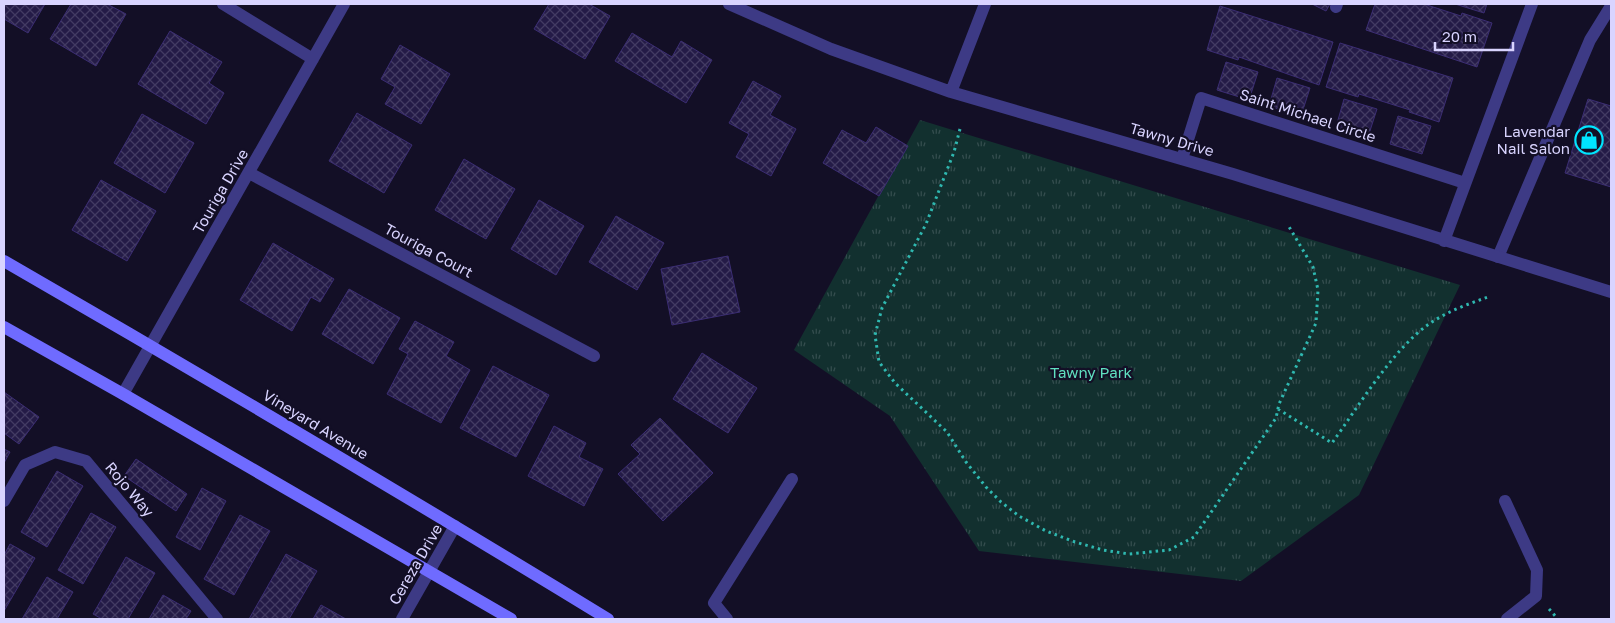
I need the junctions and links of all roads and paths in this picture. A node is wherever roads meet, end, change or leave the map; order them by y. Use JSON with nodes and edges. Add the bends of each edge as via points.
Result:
{"nodes":[{"id":1,"x":223,"y":4,"type":"edge"},
{"id":2,"x":344,"y":4,"type":"edge"},
{"id":3,"x":729,"y":4,"type":"edge"},
{"id":4,"x":985,"y":4,"type":"edge"},
{"id":5,"x":1532,"y":4,"type":"edge"},
{"id":6,"x":1611,"y":6,"type":"edge"},
{"id":7,"x":312,"y":60,"type":"junction"},
{"id":8,"x":951,"y":92,"type":"junction"},
{"id":9,"x":960,"y":129,"type":"dead end"},
{"id":10,"x":1182,"y":159,"type":"junction"},
{"id":11,"x":249,"y":173,"type":"junction"},
{"id":12,"x":1465,"y":183,"type":"junction"},
{"id":13,"x":1288,"y":225,"type":"dead end"},
{"id":14,"x":1444,"y":241,"type":"junction"},
{"id":15,"x":1498,"y":257,"type":"junction"},
{"id":16,"x":4,"y":261,"type":"edge"},
{"id":17,"x":1611,"y":292,"type":"edge"},
{"id":18,"x":1488,"y":297,"type":"dead end"},
{"id":19,"x":4,"y":327,"type":"edge"},
{"id":20,"x":151,"y":345,"type":"junction"},
{"id":21,"x":594,"y":356,"type":"dead end"},
{"id":22,"x":123,"y":394,"type":"junction"},
{"id":23,"x":1278,"y":409,"type":"junction"},
{"id":24,"x":792,"y":479,"type":"dead end"},
{"id":25,"x":4,"y":501,"type":"edge"},
{"id":26,"x":1505,"y":501,"type":"dead end"},
{"id":27,"x":456,"y":526,"type":"junction"},
{"id":28,"x":429,"y":572,"type":"junction"},
{"id":29,"x":216,"y":619,"type":"edge"},
{"id":30,"x":402,"y":619,"type":"edge"},
{"id":31,"x":511,"y":619,"type":"edge"},
{"id":32,"x":608,"y":619,"type":"edge"},
{"id":33,"x":727,"y":619,"type":"edge"},
{"id":34,"x":1507,"y":619,"type":"edge"}],
"edges":[{"from":1,"to":7,"type":"street"},
{"from":2,"to":7,"type":"street","name":"Touriga Drive"},
{"from":3,"to":8,"type":"street","name":"Tawny Drive","via":[[831,50]]},
{"from":4,"to":8,"type":"street"},
{"from":5,"to":12,"type":"street"},
{"from":6,"to":15,"type":"street","via":[[1590,40]]},
{"from":7,"to":11,"type":"street","name":"Touriga Drive"},
{"from":8,"to":10,"type":"street","name":"Tawny Drive"},
{"from":9,"to":23,"type":"path","via":[[930,215],[882,308],[875,336],[880,362],[895,383],[947,432],[966,462],[1001,502],[1046,531],[1075,542],[1129,554],[1169,550],[1194,537],[1276,418]]},
{"from":10,"to":12,"type":"street","name":"Saint Michael Circle","via":[[1201,98]]},
{"from":10,"to":14,"type":"street","name":"Tawny Drive"},
{"from":11,"to":20,"type":"street","name":"Touriga Drive"},
{"from":11,"to":21,"type":"street","name":"Touriga Court"},
{"from":12,"to":14,"type":"street"},
{"from":13,"to":23,"type":"path","via":[[1313,267],[1318,290],[1316,323]]},
{"from":14,"to":15,"type":"street","name":"Tawny Drive"},
{"from":15,"to":17,"type":"street","name":"Tawny Drive"},
{"from":16,"to":20,"type":"street","name":"Vineyard Avenue"},
{"from":18,"to":23,"type":"path","via":[[1429,323],[1414,337],[1383,372],[1332,443]]},
{"from":19,"to":22,"type":"street"},
{"from":20,"to":22,"type":"street","name":"Touriga Drive"},
{"from":20,"to":27,"type":"street","name":"Vineyard Avenue"},
{"from":22,"to":28,"type":"street"},
{"from":24,"to":33,"type":"street","via":[[714,603]]},
{"from":25,"to":29,"type":"street","name":"Rojo Way","via":[[25,465],[55,452],[86,461]]},
{"from":26,"to":34,"type":"street","via":[[1537,570],[1536,596]]},
{"from":27,"to":28,"type":"street","name":"Cereza Drive"},
{"from":27,"to":32,"type":"street","name":"Vineyard Avenue"},
{"from":28,"to":30,"type":"street","name":"Cereza Drive"},
{"from":28,"to":31,"type":"street"}]}
